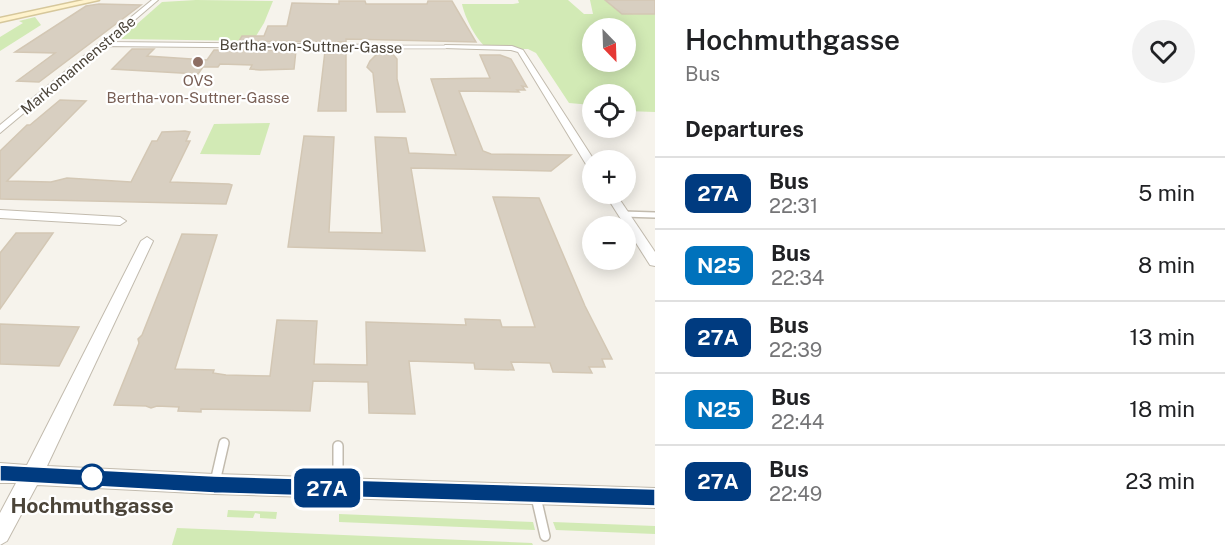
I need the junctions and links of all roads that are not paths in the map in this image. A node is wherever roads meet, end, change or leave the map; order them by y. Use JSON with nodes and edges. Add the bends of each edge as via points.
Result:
{"nodes":[{"id":1,"x":95,"y":0,"type":"edge"},
{"id":2,"x":155,"y":0,"type":"edge"},
{"id":3,"x":0,"y":20,"type":"edge"},
{"id":4,"x":103,"y":44,"type":"junction"},
{"id":5,"x":387,"y":47,"type":"joint"},
{"id":6,"x":445,"y":47,"type":"joint"},
{"id":7,"x":0,"y":130,"type":"edge"},
{"id":8,"x":582,"y":150,"type":"edge"},
{"id":9,"x":616,"y":204,"type":"edge"},
{"id":10,"x":0,"y":214,"type":"edge"},
{"id":11,"x":623,"y":214,"type":"junction"},
{"id":12,"x":655,"y":215,"type":"edge"},
{"id":13,"x":120,"y":221,"type":"dead end"},
{"id":14,"x":147,"y":241,"type":"dead end"},
{"id":15,"x":655,"y":262,"type":"edge"},
{"id":16,"x":224,"y":443,"type":"dead end"},
{"id":17,"x":338,"y":446,"type":"dead end"},
{"id":18,"x":0,"y":473,"type":"edge"},
{"id":19,"x":32,"y":475,"type":"junction"},
{"id":20,"x":214,"y":484,"type":"junction"},
{"id":21,"x":338,"y":488,"type":"junction"},
{"id":22,"x":535,"y":494,"type":"junction"},
{"id":23,"x":655,"y":498,"type":"edge"},
{"id":24,"x":0,"y":534,"type":"edge"},
{"id":25,"x":545,"y":536,"type":"dead end"}],
"edges":[{"from":1,"to":3,"type":"main road"},
{"from":2,"to":4,"type":"street","name":"Markomannenstraße"},
{"from":4,"to":5,"type":"street","name":"Bertha-von-Suttner-Gasse"},
{"from":4,"to":7,"type":"street","name":"Markomannenstraße"},
{"from":5,"to":6,"type":"lane","name":"Bertha-von-Suttner-Gasse"},
{"from":6,"to":8,"type":"street","name":"Bertha-von-Suttner-Gasse","via":[[523,52]]},
{"from":9,"to":11,"type":"street"},
{"from":10,"to":13,"type":"street"},
{"from":11,"to":12,"type":"lane"},
{"from":11,"to":15,"type":"street"},
{"from":14,"to":19,"type":"street"},
{"from":16,"to":20,"type":"lane"},
{"from":17,"to":21,"type":"lane"},
{"from":18,"to":19,"type":"street"},
{"from":19,"to":20,"type":"street"},
{"from":19,"to":24,"type":"street"},
{"from":20,"to":21,"type":"street"},
{"from":21,"to":22,"type":"street"},
{"from":22,"to":23,"type":"street"},
{"from":22,"to":25,"type":"lane"}]}
